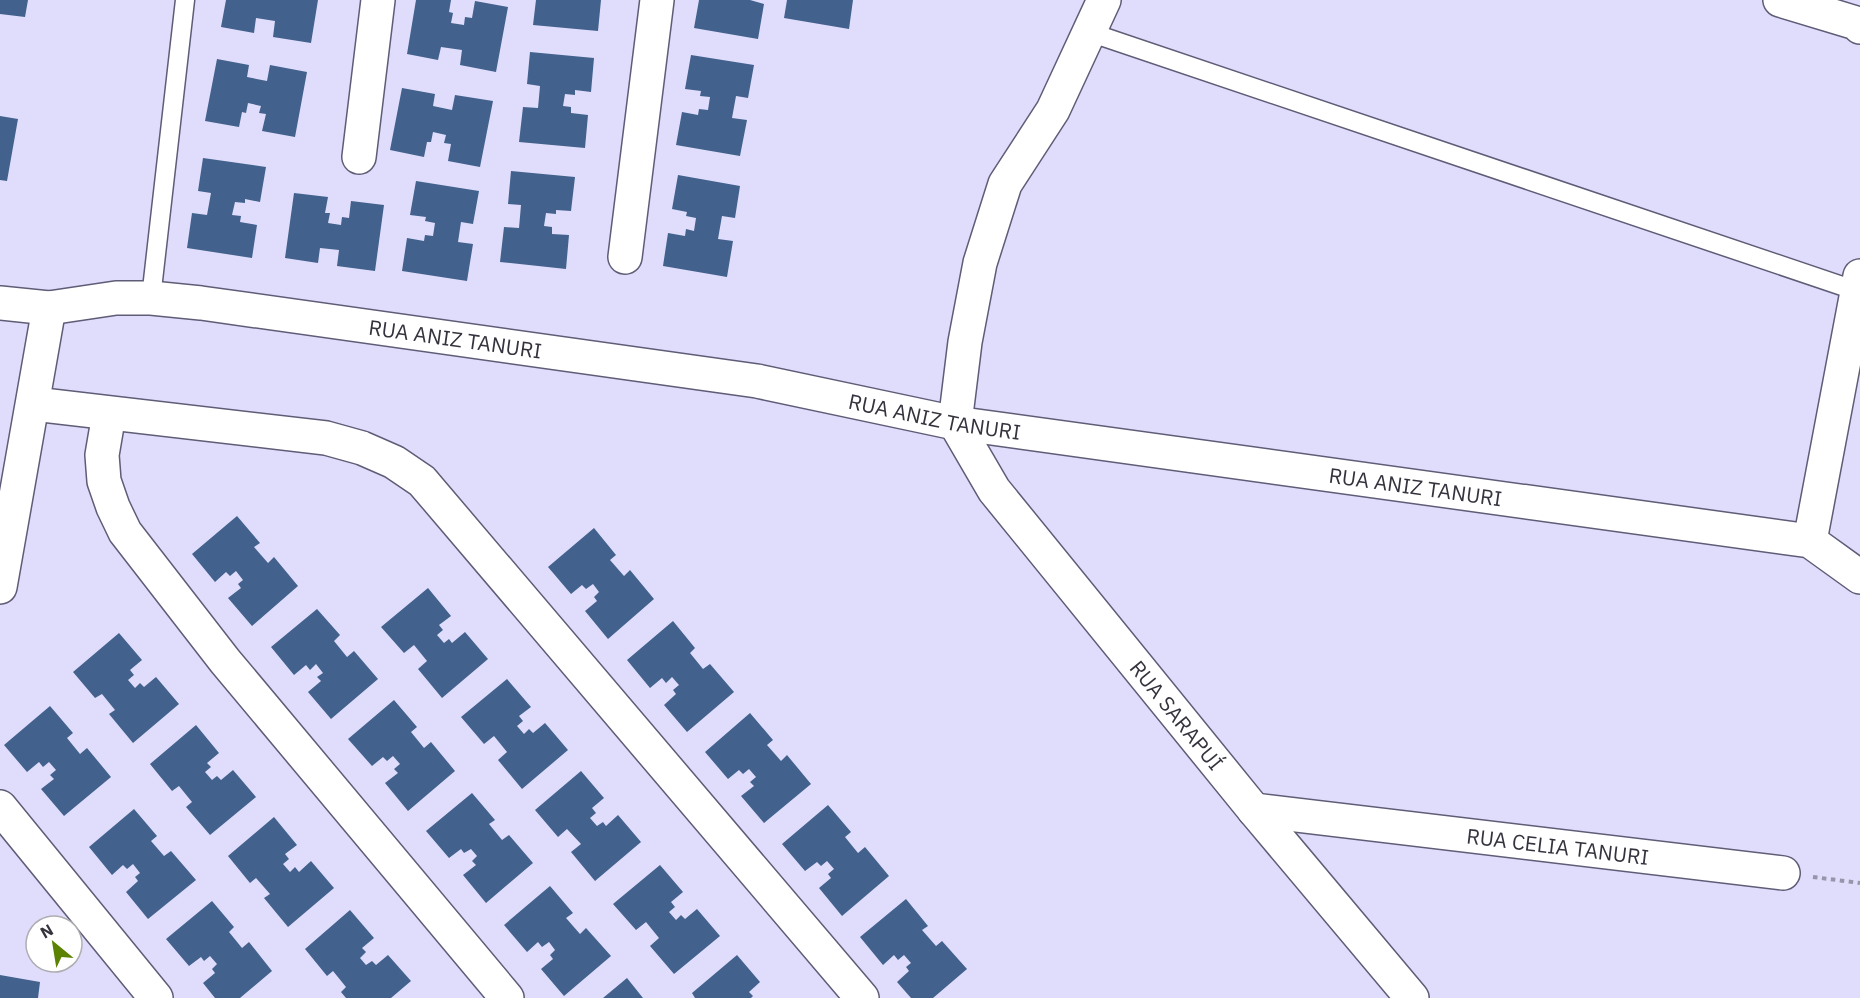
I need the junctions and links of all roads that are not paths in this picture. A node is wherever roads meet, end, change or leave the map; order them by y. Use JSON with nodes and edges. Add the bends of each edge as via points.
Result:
{"nodes":[{"id":1,"x":185,"y":0,"type":"edge"},
{"id":2,"x":378,"y":0,"type":"edge"},
{"id":3,"x":657,"y":0,"type":"edge"},
{"id":4,"x":1104,"y":0,"type":"edge"},
{"id":5,"x":1780,"y":0,"type":"edge"},
{"id":6,"x":1860,"y":27,"type":"edge"},
{"id":7,"x":1089,"y":32,"type":"junction"},
{"id":8,"x":360,"y":157,"type":"dead end"},
{"id":9,"x":625,"y":257,"type":"dead end"},
{"id":10,"x":1859,"y":284,"type":"edge"},
{"id":11,"x":151,"y":298,"type":"junction"},
{"id":12,"x":0,"y":303,"type":"edge"},
{"id":13,"x":49,"y":308,"type":"junction"},
{"id":14,"x":34,"y":404,"type":"junction"},
{"id":15,"x":109,"y":414,"type":"junction"},
{"id":16,"x":956,"y":423,"type":"junction"},
{"id":17,"x":1810,"y":541,"type":"junction"},
{"id":18,"x":1860,"y":577,"type":"edge"},
{"id":19,"x":0,"y":587,"type":"edge"},
{"id":20,"x":0,"y":807,"type":"edge"},
{"id":21,"x":1254,"y":810,"type":"junction"},
{"id":22,"x":1783,"y":873,"type":"road end"},
{"id":23,"x":156,"y":998,"type":"edge"},
{"id":24,"x":507,"y":998,"type":"edge"},
{"id":25,"x":862,"y":998,"type":"edge"},
{"id":26,"x":1412,"y":998,"type":"edge"}],
"edges":[{"from":1,"to":11,"type":"lane"},
{"from":2,"to":8,"type":"street"},
{"from":3,"to":9,"type":"street"},
{"from":4,"to":7,"type":"street"},
{"from":5,"to":6,"type":"street"},
{"from":7,"to":10,"type":"lane"},
{"from":7,"to":16,"type":"street","via":[[1053,110],[1005,184],[980,263],[965,342]]},
{"from":10,"to":17,"type":"street"},
{"from":11,"to":13,"type":"street","name":"RUA ANIZ TANURI","via":[[116,298]]},
{"from":11,"to":16,"type":"street","name":"RUA ANIZ TANURI","via":[[757,381]]},
{"from":12,"to":13,"type":"street","name":"RUA ANIZ TANURI"},
{"from":13,"to":14,"type":"street"},
{"from":14,"to":15,"type":"street"},
{"from":14,"to":19,"type":"street"},
{"from":15,"to":24,"type":"street","via":[[102,455],[104,481],[125,532],[225,661]]},
{"from":15,"to":25,"type":"street","via":[[326,438],[394,462],[422,481]]},
{"from":16,"to":17,"type":"street","name":"RUA ANIZ TANURI"},
{"from":16,"to":21,"type":"street","name":"RUA SARAPUÍ","via":[[994,490]]},
{"from":17,"to":18,"type":"street","name":"RUA ANIZ TANURI"},
{"from":20,"to":23,"type":"street"},
{"from":21,"to":22,"type":"street","name":"RUA CELIA TANURI"},
{"from":21,"to":26,"type":"street","name":"RUA SARAPUÍ"}]}
